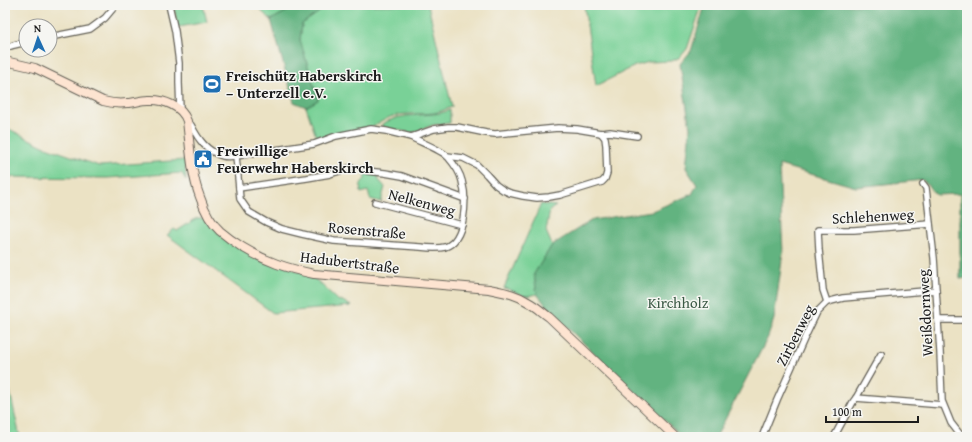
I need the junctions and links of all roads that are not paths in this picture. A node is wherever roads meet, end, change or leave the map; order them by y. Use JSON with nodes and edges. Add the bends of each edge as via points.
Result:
{"nodes":[{"id":1,"x":116,"y":5,"type":"edge"},
{"id":2,"x":169,"y":5,"type":"edge"},
{"id":3,"x":58,"y":35,"type":"edge"},
{"id":4,"x":18,"y":44,"type":"edge"},
{"id":5,"x":5,"y":48,"type":"edge"},
{"id":6,"x":5,"y":61,"type":"edge"},
{"id":7,"x":180,"y":110,"type":"junction"},
{"id":8,"x":187,"y":125,"type":"junction"},
{"id":9,"x":601,"y":133,"type":"junction"},
{"id":10,"x":637,"y":136,"type":"dead end"},
{"id":11,"x":411,"y":137,"type":"junction"},
{"id":12,"x":236,"y":156,"type":"junction"},
{"id":13,"x":447,"y":156,"type":"junction"},
{"id":14,"x":352,"y":167,"type":"dead end"},
{"id":15,"x":367,"y":171,"type":"dead end"},
{"id":16,"x":923,"y":184,"type":"dead end"},
{"id":17,"x":239,"y":188,"type":"junction"},
{"id":18,"x":465,"y":199,"type":"junction"},
{"id":19,"x":375,"y":202,"type":"dead end"},
{"id":20,"x":930,"y":224,"type":"junction"},
{"id":21,"x":462,"y":225,"type":"junction"},
{"id":22,"x":936,"y":290,"type":"junction"},
{"id":23,"x":827,"y":302,"type":"junction"},
{"id":24,"x":938,"y":320,"type":"junction"},
{"id":25,"x":967,"y":320,"type":"edge"},
{"id":26,"x":881,"y":354,"type":"dead end"},
{"id":27,"x":856,"y":398,"type":"junction"},
{"id":28,"x":943,"y":405,"type":"junction"},
{"id":29,"x":675,"y":437,"type":"edge"},
{"id":30,"x":762,"y":437,"type":"edge"},
{"id":31,"x":834,"y":437,"type":"edge"},
{"id":32,"x":962,"y":437,"type":"edge"}],
"edges":[{"from":1,"to":3,"type":"street","via":[[105,18],[90,29]]},
{"from":2,"to":7,"type":"street","via":[[179,63]]},
{"from":4,"to":5,"type":"street"},
{"from":6,"to":7,"type":"street","via":[[35,68],[103,101],[126,104],[150,100],[164,102]]},
{"from":7,"to":8,"type":"street","name":"Hadubertstraße"},
{"from":8,"to":12,"type":"street","name":"Rosenstraße","via":[[192,125],[205,146],[211,150],[223,156]]},
{"from":8,"to":29,"type":"street","name":"Hadubertstraße","via":[[193,170],[200,197],[210,219],[230,240],[275,264],[314,274],[489,289],[522,298],[549,317]]},
{"from":9,"to":10,"type":"street"},
{"from":9,"to":11,"type":"street","via":[[558,128],[495,134],[448,127]]},
{"from":9,"to":13,"type":"street","name":"Rosenstraße","via":[[606,145],[605,179],[560,195],[543,198],[503,190],[477,165],[463,158]]},
{"from":11,"to":12,"type":"street","name":"Rosenstraße","via":[[382,130],[366,130],[336,136],[314,144]]},
{"from":11,"to":13,"type":"street","name":"Rosenstraße"},
{"from":12,"to":17,"type":"street","name":"Rosenstraße"},
{"from":13,"to":18,"type":"street","name":"Rosenstraße","via":[[458,169]]},
{"from":14,"to":17,"type":"street","via":[[330,174]]},
{"from":15,"to":18,"type":"street","via":[[402,176]]},
{"from":16,"to":20,"type":"street","name":"Weißdornweg","via":[[926,188]]},
{"from":17,"to":21,"type":"street","name":"Rosenstraße","via":[[240,199],[254,216],[282,229],[334,241],[442,248],[451,243]]},
{"from":18,"to":21,"type":"street","name":"Rosenstraße"},
{"from":19,"to":21,"type":"street","name":"Nelkenweg"},
{"from":20,"to":22,"type":"street","name":"Weißdornweg"},
{"from":20,"to":23,"type":"street","name":"Schlehenweg","via":[[818,230],[823,290]]},
{"from":22,"to":23,"type":"street","name":"Zirbenweg","via":[[843,298]]},
{"from":22,"to":24,"type":"street","name":"Weißdornweg"},
{"from":23,"to":30,"type":"street","name":"Zirbenweg","via":[[817,312]]},
{"from":24,"to":25,"type":"street"},
{"from":24,"to":28,"type":"street","name":"Weißdornweg"},
{"from":26,"to":27,"type":"street"},
{"from":27,"to":28,"type":"street"},
{"from":27,"to":31,"type":"street"},
{"from":28,"to":32,"type":"street","name":"Weißdornweg","via":[[951,423]]}]}
